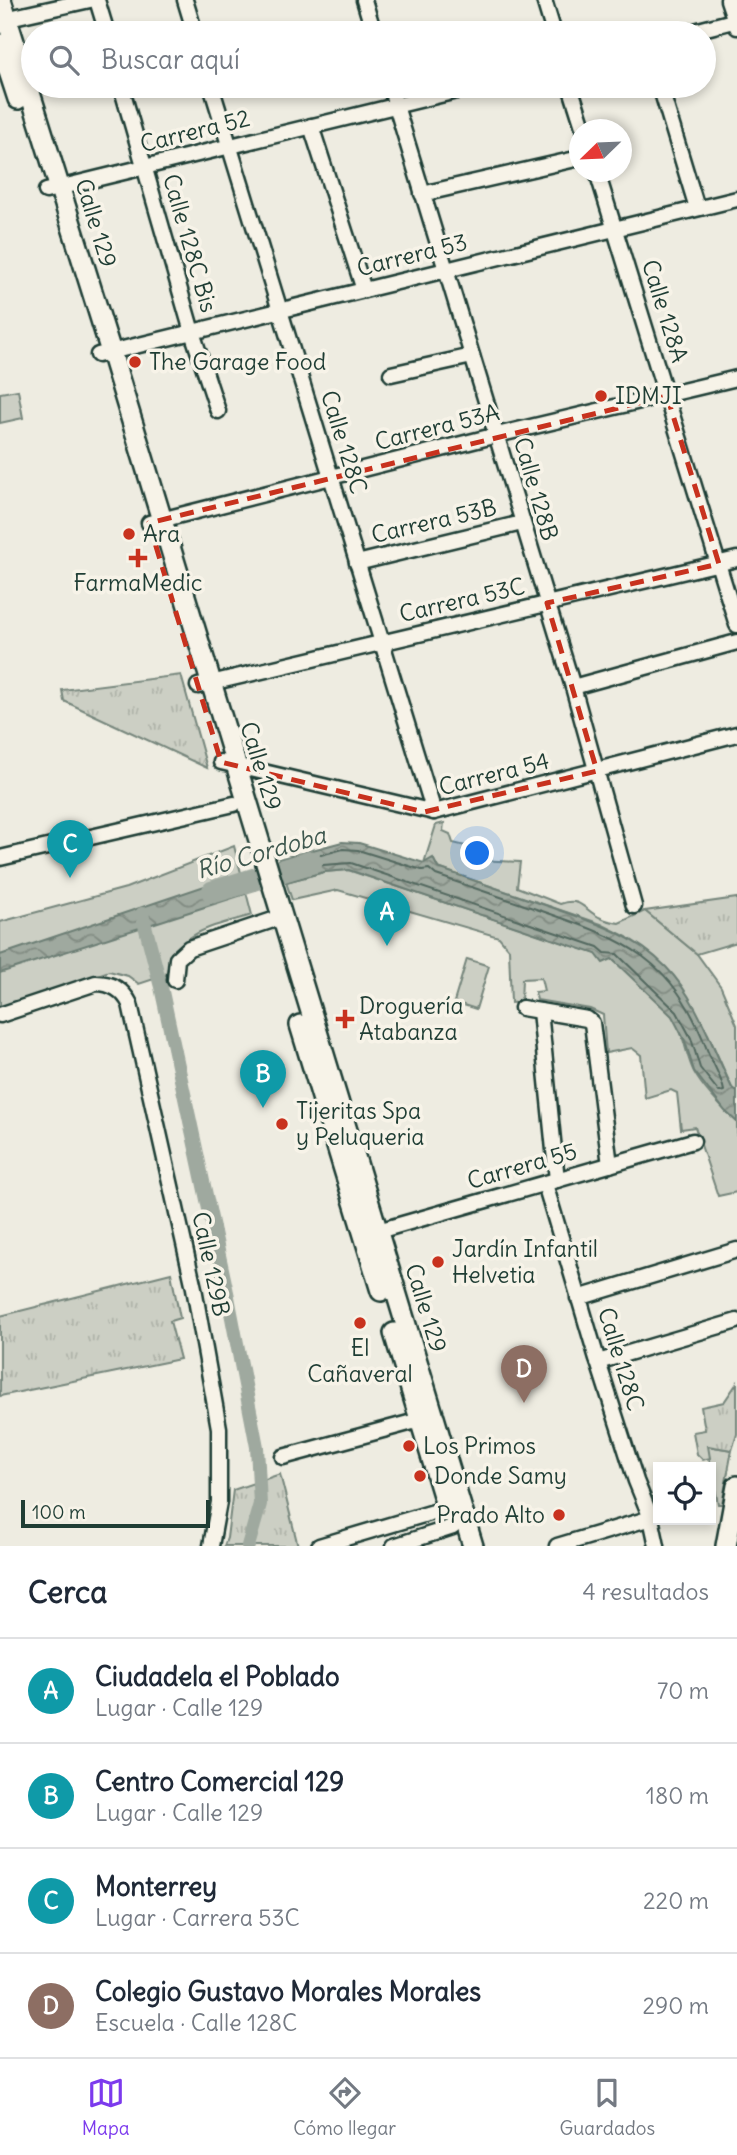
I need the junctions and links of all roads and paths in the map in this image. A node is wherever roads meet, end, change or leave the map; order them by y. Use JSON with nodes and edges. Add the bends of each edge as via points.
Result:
{"nodes":[{"id":1,"x":90,"y":0,"type":"edge"},
{"id":2,"x":97,"y":0,"type":"edge"},
{"id":3,"x":185,"y":0,"type":"edge"},
{"id":4,"x":364,"y":0,"type":"edge"},
{"id":5,"x":544,"y":0,"type":"edge"},
{"id":6,"x":728,"y":0,"type":"edge"},
{"id":7,"x":2,"y":13,"type":"edge"},
{"id":8,"x":103,"y":21,"type":"edge"},
{"id":9,"x":191,"y":21,"type":"edge"},
{"id":10,"x":370,"y":21,"type":"edge"},
{"id":11,"x":550,"y":21,"type":"edge"},
{"id":12,"x":736,"y":23,"type":"edge"},
{"id":13,"x":716,"y":27,"type":"edge"},
{"id":14,"x":0,"y":44,"type":"edge"},
{"id":15,"x":21,"y":79,"type":"edge"},
{"id":16,"x":26,"y":98,"type":"edge"},
{"id":17,"x":124,"y":98,"type":"edge"},
{"id":18,"x":215,"y":98,"type":"edge"},
{"id":19,"x":394,"y":98,"type":"edge"},
{"id":20,"x":428,"y":98,"type":"edge"},
{"id":21,"x":574,"y":98,"type":"edge"},
{"id":22,"x":664,"y":98,"type":"edge"},
{"id":23,"x":396,"y":106,"type":"junction"},
{"id":24,"x":580,"y":119,"type":"edge"},
{"id":25,"x":311,"y":126,"type":"junction"},
{"id":26,"x":230,"y":146,"type":"junction"},
{"id":27,"x":569,"y":160,"type":"edge"},
{"id":28,"x":144,"y":166,"type":"junction"},
{"id":29,"x":600,"y":182,"type":"edge"},
{"id":30,"x":53,"y":190,"type":"junction"},
{"id":31,"x":422,"y":194,"type":"junction"},
{"id":32,"x":737,"y":199,"type":"edge"},
{"id":33,"x":697,"y":208,"type":"junction"},
{"id":34,"x":616,"y":230,"type":"junction"},
{"id":35,"x":446,"y":270,"type":"junction"},
{"id":36,"x":364,"y":290,"type":"junction"},
{"id":37,"x":280,"y":311,"type":"junction"},
{"id":38,"x":192,"y":332,"type":"junction"},
{"id":39,"x":104,"y":354,"type":"junction"},
{"id":40,"x":472,"y":356,"type":"junction"},
{"id":41,"x":391,"y":374,"type":"dead end"},
{"id":42,"x":737,"y":378,"type":"edge"},
{"id":43,"x":667,"y":396,"type":"junction"},
{"id":44,"x":218,"y":411,"type":"dead end"},
{"id":45,"x":497,"y":435,"type":"junction"},
{"id":46,"x":331,"y":477,"type":"junction"},
{"id":47,"x":155,"y":522,"type":"junction"},
{"id":48,"x":522,"y":523,"type":"junction"},
{"id":49,"x":737,"y":559,"type":"edge"},
{"id":50,"x":357,"y":563,"type":"junction"},
{"id":51,"x":719,"y":564,"type":"junction"},
{"id":52,"x":547,"y":603,"type":"junction"},
{"id":53,"x":737,"y":625,"type":"edge"},
{"id":54,"x":381,"y":642,"type":"junction"},
{"id":55,"x":737,"y":642,"type":"edge"},
{"id":56,"x":204,"y":685,"type":"junction"},
{"id":57,"x":573,"y":687,"type":"junction"},
{"id":58,"x":737,"y":734,"type":"edge"},
{"id":59,"x":228,"y":764,"type":"junction"},
{"id":60,"x":597,"y":771,"type":"junction"},
{"id":61,"x":234,"y":804,"type":"junction"},
{"id":62,"x":434,"y":812,"type":"junction"},
{"id":63,"x":252,"y":844,"type":"junction"},
{"id":64,"x":0,"y":858,"type":"edge"},
{"id":65,"x":634,"y":906,"type":"dead end"},
{"id":66,"x":273,"y":911,"type":"junction"},
{"id":67,"x":175,"y":980,"type":"dead end"},
{"id":68,"x":522,"y":1008,"type":"dead end"},
{"id":69,"x":540,"y":1011,"type":"junction"},
{"id":70,"x":0,"y":1015,"type":"edge"},
{"id":71,"x":693,"y":1141,"type":"dead end"},
{"id":72,"x":610,"y":1165,"type":"junction"},
{"id":73,"x":551,"y":1182,"type":"junction"},
{"id":74,"x":370,"y":1233,"type":"junction"},
{"id":75,"x":737,"y":1250,"type":"edge"},
{"id":76,"x":578,"y":1298,"type":"junction"},
{"id":77,"x":737,"y":1321,"type":"edge"},
{"id":78,"x":598,"y":1362,"type":"junction"},
{"id":79,"x":420,"y":1420,"type":"junction"},
{"id":80,"x":283,"y":1457,"type":"dead end"},
{"id":81,"x":737,"y":1486,"type":"edge"},
{"id":82,"x":450,"y":1517,"type":"junction"},
{"id":83,"x":652,"y":1518,"type":"junction"},
{"id":84,"x":211,"y":1546,"type":"edge"},
{"id":85,"x":319,"y":1546,"type":"edge"},
{"id":86,"x":394,"y":1546,"type":"edge"},
{"id":87,"x":459,"y":1546,"type":"edge"},
{"id":88,"x":473,"y":1546,"type":"edge"},
{"id":89,"x":557,"y":1546,"type":"edge"},
{"id":90,"x":657,"y":1546,"type":"edge"},
{"id":91,"x":726,"y":1546,"type":"edge"}],
"edges":[{"from":1,"to":7,"type":"street"},
{"from":2,"to":8,"type":"street"},
{"from":3,"to":9,"type":"street"},
{"from":4,"to":10,"type":"street"},
{"from":5,"to":11,"type":"street"},
{"from":6,"to":12,"type":"street"},
{"from":7,"to":15,"type":"main road","name":"Calle 129"},
{"from":12,"to":13,"type":"street"},
{"from":14,"to":30,"type":"main road","name":"Calle 129"},
{"from":16,"to":30,"type":"main road","name":"Calle 129"},
{"from":17,"to":28,"type":"street","name":"Calle 128C Bis"},
{"from":18,"to":26,"type":"street","name":"Calle 128C"},
{"from":19,"to":23,"type":"street","name":"Calle 128B"},
{"from":20,"to":23,"type":"street","name":"Carrera 52"},
{"from":21,"to":24,"type":"street"},
{"from":22,"to":33,"type":"street"},
{"from":23,"to":25,"type":"street","name":"Carrera 52"},
{"from":23,"to":31,"type":"street","name":"Calle 128B"},
{"from":25,"to":26,"type":"street","name":"Carrera 52"},
{"from":25,"to":36,"type":"street"},
{"from":26,"to":28,"type":"street","name":"Carrera 52"},
{"from":26,"to":37,"type":"street","name":"Calle 128C"},
{"from":27,"to":31,"type":"street"},
{"from":28,"to":30,"type":"street","name":"Carrera 52"},
{"from":28,"to":38,"type":"street","name":"Calle 128C Bis"},
{"from":29,"to":34,"type":"street","name":"Calle 128A"},
{"from":30,"to":39,"type":"main road","name":"Calle 129"},
{"from":31,"to":35,"type":"street","name":"Calle 128B"},
{"from":32,"to":33,"type":"street","name":"Carrera 53"},
{"from":33,"to":34,"type":"street","name":"Carrera 53"},
{"from":34,"to":35,"type":"street","name":"Carrera 53"},
{"from":34,"to":43,"type":"street","name":"Calle 128A"},
{"from":35,"to":36,"type":"street","name":"Carrera 53"},
{"from":35,"to":40,"type":"street","name":"Calle 128B"},
{"from":36,"to":37,"type":"street","name":"Carrera 53"},
{"from":37,"to":38,"type":"street","name":"Carrera 53"},
{"from":37,"to":46,"type":"street","name":"Calle 128C"},
{"from":38,"to":39,"type":"street","name":"Carrera 53"},
{"from":38,"to":44,"type":"street","name":"Calle 128C Bis"},
{"from":39,"to":47,"type":"main road","name":"Calle 129"},
{"from":40,"to":41,"type":"street"},
{"from":40,"to":45,"type":"street","name":"Calle 128B"},
{"from":42,"to":43,"type":"street","name":"Carrera 53A"},
{"from":43,"to":45,"type":"street","name":"Carrera 53A"},
{"from":43,"to":51,"type":"street","name":"Calle 128A"},
{"from":45,"to":46,"type":"street","name":"Carrera 53A"},
{"from":45,"to":48,"type":"street","name":"Calle 128B"},
{"from":46,"to":47,"type":"street","name":"Carrera 53A"},
{"from":46,"to":50,"type":"street","name":"Calle 128C"},
{"from":47,"to":56,"type":"main road","name":"Calle 129"},
{"from":48,"to":50,"type":"street","name":"Carrera 53B"},
{"from":48,"to":52,"type":"street","name":"Calle 128B"},
{"from":49,"to":51,"type":"street","name":"Carrera 53C"},
{"from":50,"to":54,"type":"street","name":"Calle 128C"},
{"from":51,"to":52,"type":"street","name":"Carrera 53C"},
{"from":51,"to":53,"type":"street","name":"Calle 128A"},
{"from":52,"to":54,"type":"street","name":"Carrera 53C"},
{"from":52,"to":57,"type":"street","name":"Calle 128B"},
{"from":54,"to":56,"type":"street","name":"Carrera 53C"},
{"from":54,"to":62,"type":"street","name":"Calle 128C"},
{"from":55,"to":57,"type":"street"},
{"from":56,"to":59,"type":"main road","name":"Calle 129"},
{"from":57,"to":60,"type":"street","name":"Calle 128B"},
{"from":58,"to":60,"type":"street","name":"Carrera 54"},
{"from":59,"to":61,"type":"main road","name":"Calle 129"},
{"from":59,"to":62,"type":"street","name":"Carrera 54"},
{"from":59,"to":63,"type":"main road","name":"Calle 129"},
{"from":60,"to":62,"type":"street","name":"Carrera 54"},
{"from":60,"to":65,"type":"street","name":"Calle 128B"},
{"from":61,"to":63,"type":"main road","name":"Calle 129"},
{"from":61,"to":64,"type":"street"},
{"from":63,"to":66,"type":"main road","name":"Calle 129"},
{"from":66,"to":67,"type":"street","via":[[189,948],[177,959]]},
{"from":66,"to":74,"type":"main road","name":"Calle 129"},
{"from":68,"to":69,"type":"street"},
{"from":69,"to":72,"type":"street","via":[[593,1023]]},
{"from":69,"to":73,"type":"street","name":"Calle 128C"},
{"from":70,"to":84,"type":"street","name":"Calle 129B","via":[[96,983],[106,983],[125,995],[194,1288],[219,1429],[219,1502]]},
{"from":71,"to":72,"type":"street","name":"Carrera 55"},
{"from":72,"to":73,"type":"street","name":"Carrera 55"},
{"from":73,"to":74,"type":"street","name":"Carrera 55"},
{"from":73,"to":76,"type":"street","name":"Calle 128C"},
{"from":74,"to":79,"type":"main road","name":"Calle 129"},
{"from":74,"to":88,"type":"main road","name":"Calle 129"},
{"from":75,"to":76,"type":"street"},
{"from":76,"to":78,"type":"street","name":"Calle 128C"},
{"from":77,"to":78,"type":"street"},
{"from":78,"to":83,"type":"street","name":"Calle 128C"},
{"from":79,"to":80,"type":"street"},
{"from":79,"to":82,"type":"main road","name":"Calle 129"},
{"from":81,"to":91,"type":"main road"},
{"from":82,"to":85,"type":"street"},
{"from":82,"to":86,"type":"street"},
{"from":82,"to":87,"type":"main road","name":"Calle 129"},
{"from":83,"to":89,"type":"street"},
{"from":83,"to":90,"type":"street","name":"Calle 128C"}]}
